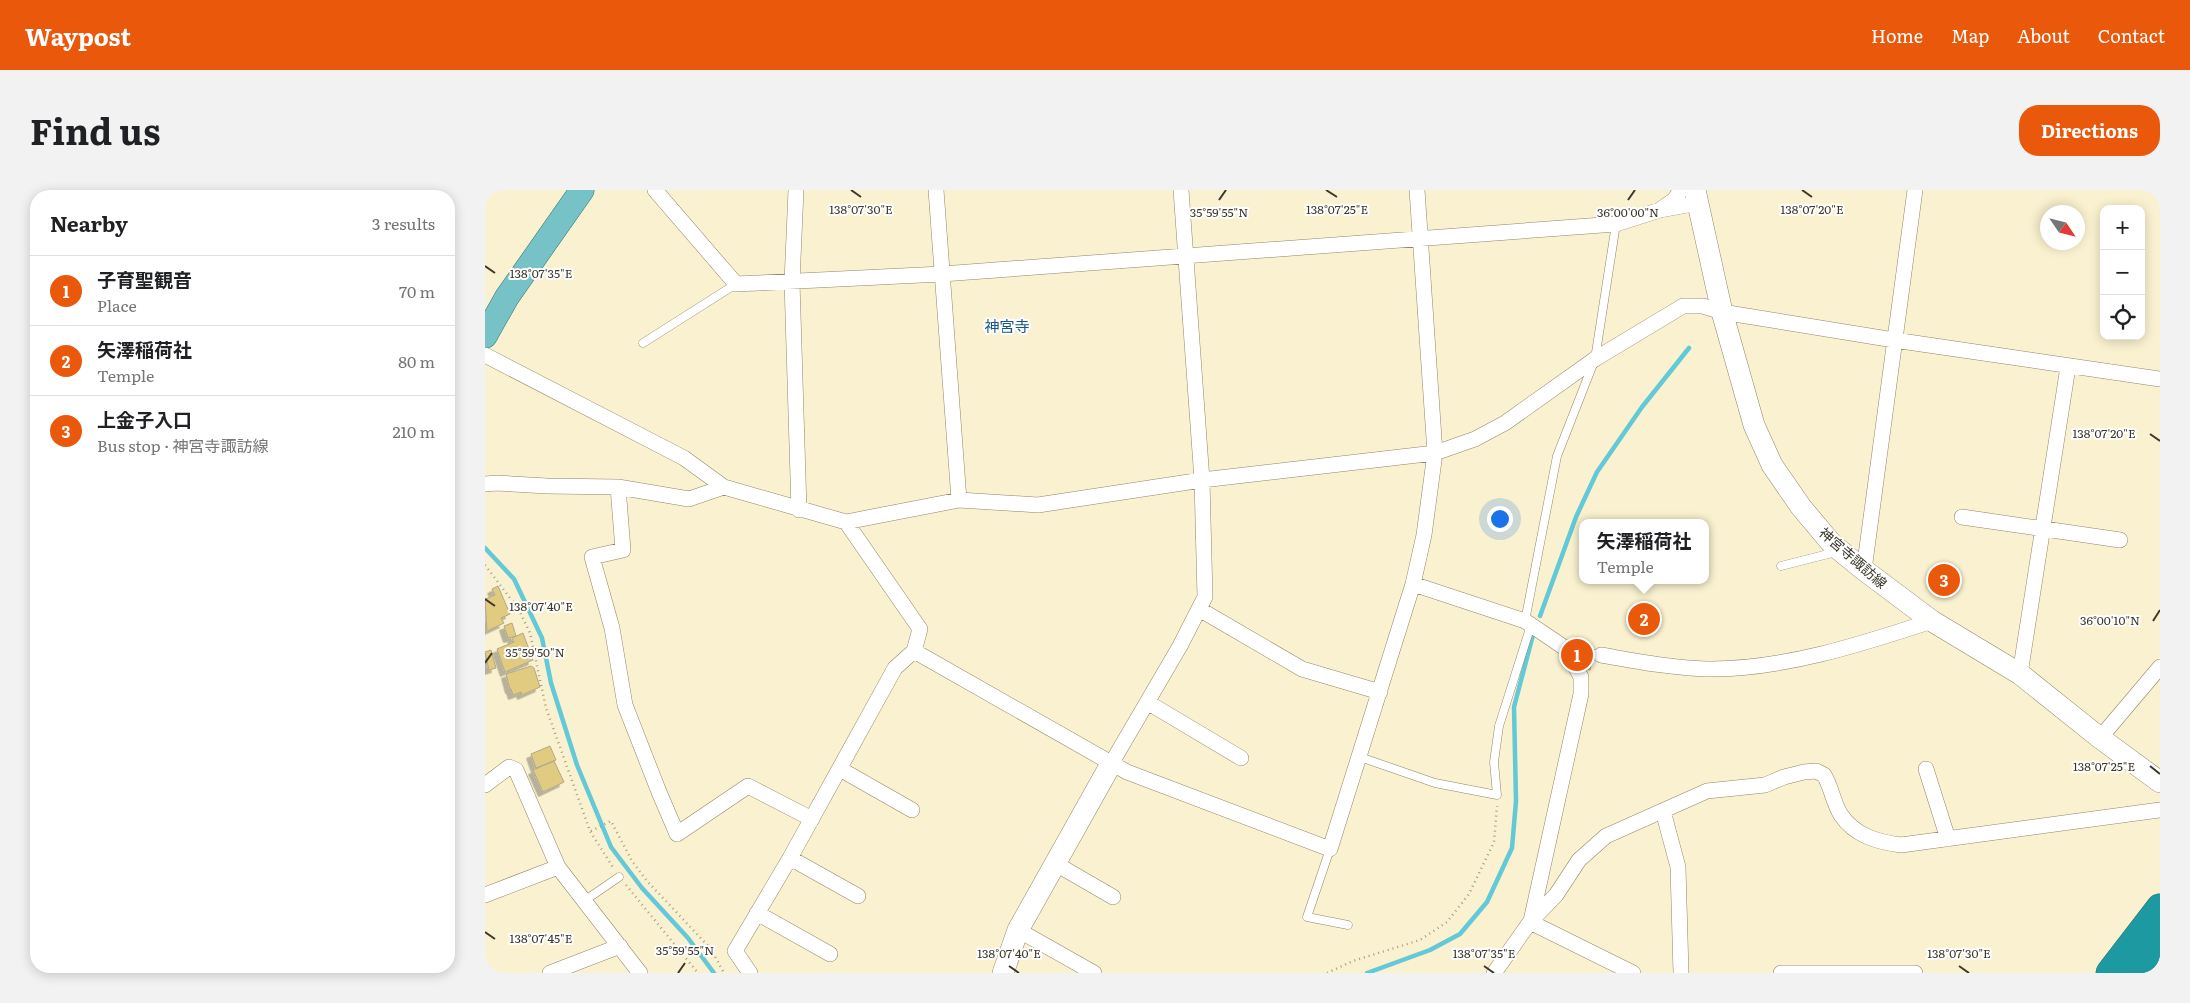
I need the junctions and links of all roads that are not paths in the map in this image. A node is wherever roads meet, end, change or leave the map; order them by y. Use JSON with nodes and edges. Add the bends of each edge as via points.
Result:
{"nodes":[{"id":1,"x":582,"y":190,"type":"edge"},
{"id":2,"x":655,"y":190,"type":"edge"},
{"id":3,"x":796,"y":190,"type":"edge"},
{"id":4,"x":936,"y":190,"type":"edge"},
{"id":5,"x":1181,"y":190,"type":"edge"},
{"id":6,"x":1417,"y":190,"type":"edge"},
{"id":7,"x":1681,"y":190,"type":"edge"},
{"id":8,"x":1915,"y":190,"type":"edge"},
{"id":9,"x":1697,"y":196,"type":"edge"},
{"id":10,"x":1660,"y":210,"type":"junction"},
{"id":11,"x":1617,"y":224,"type":"junction"},
{"id":12,"x":1420,"y":238,"type":"junction"},
{"id":13,"x":1185,"y":254,"type":"junction"},
{"id":14,"x":942,"y":274,"type":"junction"},
{"id":15,"x":792,"y":282,"type":"junction"},
{"id":16,"x":736,"y":284,"type":"junction"},
{"id":17,"x":1722,"y":312,"type":"junction"},
{"id":18,"x":485,"y":336,"type":"edge"},
{"id":19,"x":1894,"y":340,"type":"junction"},
{"id":20,"x":643,"y":343,"type":"dead end"},
{"id":21,"x":485,"y":354,"type":"edge"},
{"id":22,"x":1595,"y":359,"type":"junction"},
{"id":23,"x":2067,"y":367,"type":"junction"},
{"id":24,"x":2160,"y":379,"type":"edge"},
{"id":25,"x":1435,"y":453,"type":"junction"},
{"id":26,"x":1202,"y":480,"type":"junction"},
{"id":27,"x":485,"y":484,"type":"edge"},
{"id":28,"x":618,"y":487,"type":"junction"},
{"id":29,"x":724,"y":487,"type":"junction"},
{"id":30,"x":959,"y":500,"type":"junction"},
{"id":31,"x":799,"y":510,"type":"junction"},
{"id":32,"x":1962,"y":517,"type":"dead end"},
{"id":33,"x":847,"y":522,"type":"junction"},
{"id":34,"x":2043,"y":528,"type":"junction"},
{"id":35,"x":2120,"y":540,"type":"dead end"},
{"id":36,"x":1840,"y":550,"type":"junction"},
{"id":37,"x":1781,"y":566,"type":"dead end"},
{"id":38,"x":1864,"y":570,"type":"junction"},
{"id":39,"x":1413,"y":584,"type":"junction"},
{"id":40,"x":1199,"y":609,"type":"junction"},
{"id":41,"x":1933,"y":620,"type":"junction"},
{"id":42,"x":1528,"y":623,"type":"junction"},
{"id":43,"x":1565,"y":648,"type":"junction"},
{"id":44,"x":914,"y":651,"type":"junction"},
{"id":45,"x":1601,"y":655,"type":"joint"},
{"id":46,"x":2160,"y":667,"type":"edge"},
{"id":47,"x":2020,"y":674,"type":"junction"},
{"id":48,"x":1380,"y":692,"type":"junction"},
{"id":49,"x":1147,"y":702,"type":"junction"},
{"id":50,"x":2100,"y":738,"type":"junction"},
{"id":51,"x":1360,"y":757,"type":"junction"},
{"id":52,"x":1241,"y":758,"type":"dead end"},
{"id":53,"x":1111,"y":764,"type":"junction"},
{"id":54,"x":840,"y":769,"type":"junction"},
{"id":55,"x":1926,"y":769,"type":"dead end"},
{"id":56,"x":2160,"y":782,"type":"edge"},
{"id":57,"x":485,"y":785,"type":"edge"},
{"id":58,"x":912,"y":810,"type":"dead end"},
{"id":59,"x":2160,"y":810,"type":"edge"},
{"id":60,"x":1663,"y":812,"type":"junction"},
{"id":61,"x":811,"y":819,"type":"junction"},
{"id":62,"x":1948,"y":839,"type":"junction"},
{"id":63,"x":1330,"y":849,"type":"junction"},
{"id":64,"x":790,"y":858,"type":"junction"},
{"id":65,"x":1056,"y":864,"type":"junction"},
{"id":66,"x":558,"y":867,"type":"junction"},
{"id":67,"x":619,"y":877,"type":"road end"},
{"id":68,"x":485,"y":895,"type":"edge"},
{"id":69,"x":858,"y":896,"type":"dead end"},
{"id":70,"x":1113,"y":897,"type":"dead end"},
{"id":71,"x":583,"y":902,"type":"junction"},
{"id":72,"x":2160,"y":908,"type":"edge"},
{"id":73,"x":757,"y":912,"type":"junction"},
{"id":74,"x":1530,"y":922,"type":"junction"},
{"id":75,"x":1348,"y":925,"type":"dead end"},
{"id":76,"x":1018,"y":930,"type":"junction"},
{"id":77,"x":2160,"y":942,"type":"edge"},
{"id":78,"x":619,"y":946,"type":"junction"},
{"id":79,"x":830,"y":954,"type":"dead end"},
{"id":80,"x":550,"y":973,"type":"edge"},
{"id":81,"x":639,"y":973,"type":"edge"},
{"id":82,"x":750,"y":973,"type":"edge"},
{"id":83,"x":1003,"y":973,"type":"edge"},
{"id":84,"x":1094,"y":973,"type":"edge"},
{"id":85,"x":1495,"y":973,"type":"edge"},
{"id":86,"x":1633,"y":973,"type":"edge"},
{"id":87,"x":1681,"y":973,"type":"edge"},
{"id":88,"x":1781,"y":973,"type":"edge"},
{"id":89,"x":1869,"y":973,"type":"edge"},
{"id":90,"x":1915,"y":973,"type":"edge"},
{"id":91,"x":2110,"y":973,"type":"edge"},
{"id":92,"x":2136,"y":973,"type":"edge"}],
"edges":[{"from":1,"to":18,"type":"main road","via":[[507,298]]},
{"from":2,"to":16,"type":"street"},
{"from":3,"to":15,"type":"street"},
{"from":4,"to":14,"type":"street"},
{"from":5,"to":13,"type":"street"},
{"from":6,"to":12,"type":"street"},
{"from":7,"to":10,"type":"street"},
{"from":8,"to":19,"type":"street"},
{"from":9,"to":10,"type":"street"},
{"from":9,"to":17,"type":"main road","name":"神宮寺諏訪線"},
{"from":10,"to":11,"type":"street"},
{"from":11,"to":12,"type":"street"},
{"from":11,"to":22,"type":"lane"},
{"from":12,"to":13,"type":"street"},
{"from":12,"to":25,"type":"street"},
{"from":13,"to":14,"type":"street"},
{"from":13,"to":26,"type":"street"},
{"from":14,"to":15,"type":"street"},
{"from":14,"to":30,"type":"street"},
{"from":15,"to":16,"type":"street"},
{"from":15,"to":31,"type":"street"},
{"from":16,"to":20,"type":"lane"},
{"from":17,"to":19,"type":"street"},
{"from":17,"to":22,"type":"street","via":[[1703,306],[1683,306]]},
{"from":17,"to":36,"type":"main road","name":"神宮寺諏訪線","via":[[1754,425],[1772,466],[1818,528]]},
{"from":19,"to":23,"type":"street"},
{"from":19,"to":38,"type":"street"},
{"from":21,"to":29,"type":"street","via":[[684,458]]},
{"from":22,"to":25,"type":"street","via":[[1505,424]]},
{"from":22,"to":42,"type":"lane","via":[[1557,456]]},
{"from":23,"to":24,"type":"street"},
{"from":23,"to":34,"type":"street"},
{"from":25,"to":26,"type":"street"},
{"from":25,"to":39,"type":"street","via":[[1424,535]]},
{"from":26,"to":30,"type":"street","via":[[1038,505]]},
{"from":26,"to":40,"type":"street","via":[[1206,579],[1205,597]]},
{"from":27,"to":28,"type":"street"},
{"from":28,"to":29,"type":"street","via":[[689,499]]},
{"from":28,"to":61,"type":"street","via":[[623,550],[592,557],[612,628],[625,705],[677,834],[748,786]]},
{"from":29,"to":31,"type":"street"},
{"from":30,"to":33,"type":"street"},
{"from":31,"to":33,"type":"street"},
{"from":32,"to":34,"type":"street"},
{"from":33,"to":44,"type":"street","via":[[920,629]]},
{"from":34,"to":35,"type":"street"},
{"from":34,"to":47,"type":"street"},
{"from":36,"to":37,"type":"lane"},
{"from":36,"to":38,"type":"main road","name":"神宮寺諏訪線"},
{"from":38,"to":41,"type":"main road","name":"神宮寺諏訪線"},
{"from":39,"to":42,"type":"street"},
{"from":39,"to":48,"type":"street"},
{"from":40,"to":48,"type":"street","via":[[1302,669]]},
{"from":40,"to":49,"type":"street"},
{"from":41,"to":45,"type":"street","via":[[1796,660],[1750,666],[1708,669],[1664,666]]},
{"from":41,"to":47,"type":"main road","name":"神宮寺諏訪線"},
{"from":42,"to":43,"type":"street"},
{"from":42,"to":51,"type":"lane","via":[[1499,726],[1494,762],[1497,795],[1435,783]]},
{"from":43,"to":45,"type":"lane"},
{"from":43,"to":74,"type":"street","via":[[1581,677],[1581,694]]},
{"from":44,"to":53,"type":"street"},
{"from":44,"to":54,"type":"street","via":[[895,668]]},
{"from":46,"to":50,"type":"street"},
{"from":47,"to":50,"type":"main road","name":"神宮寺諏訪線"},
{"from":48,"to":51,"type":"street"},
{"from":49,"to":52,"type":"street"},
{"from":49,"to":53,"type":"street"},
{"from":50,"to":56,"type":"main road","name":"神宮寺諏訪線"},
{"from":51,"to":63,"type":"street"},
{"from":53,"to":63,"type":"street"},
{"from":53,"to":65,"type":"main road"},
{"from":54,"to":58,"type":"street"},
{"from":54,"to":61,"type":"street"},
{"from":55,"to":62,"type":"street"},
{"from":57,"to":66,"type":"street","via":[[509,767],[516,770]]},
{"from":59,"to":62,"type":"street"},
{"from":60,"to":62,"type":"street","via":[[1707,791],[1765,785],[1784,776],[1816,771],[1830,784],[1841,814],[1858,831],[1877,842],[1901,845]]},
{"from":60,"to":74,"type":"street","via":[[1606,836],[1579,860],[1556,895]]},
{"from":60,"to":87,"type":"street","via":[[1678,867]]},
{"from":61,"to":64,"type":"street"},
{"from":63,"to":75,"type":"lane","via":[[1307,917]]},
{"from":64,"to":69,"type":"street"},
{"from":64,"to":73,"type":"street"},
{"from":65,"to":70,"type":"street"},
{"from":65,"to":76,"type":"main road"},
{"from":66,"to":68,"type":"street"},
{"from":66,"to":71,"type":"street"},
{"from":67,"to":71,"type":"lane"},
{"from":71,"to":78,"type":"street"},
{"from":72,"to":91,"type":"highway"},
{"from":73,"to":79,"type":"street"},
{"from":73,"to":82,"type":"street","via":[[735,951]]},
{"from":74,"to":85,"type":"street"},
{"from":74,"to":86,"type":"street"},
{"from":76,"to":83,"type":"main road"},
{"from":76,"to":84,"type":"street"},
{"from":77,"to":92,"type":"highway"},
{"from":78,"to":80,"type":"street"},
{"from":78,"to":81,"type":"street"},
{"from":88,"to":89,"type":"street"},
{"from":89,"to":90,"type":"street"}]}
